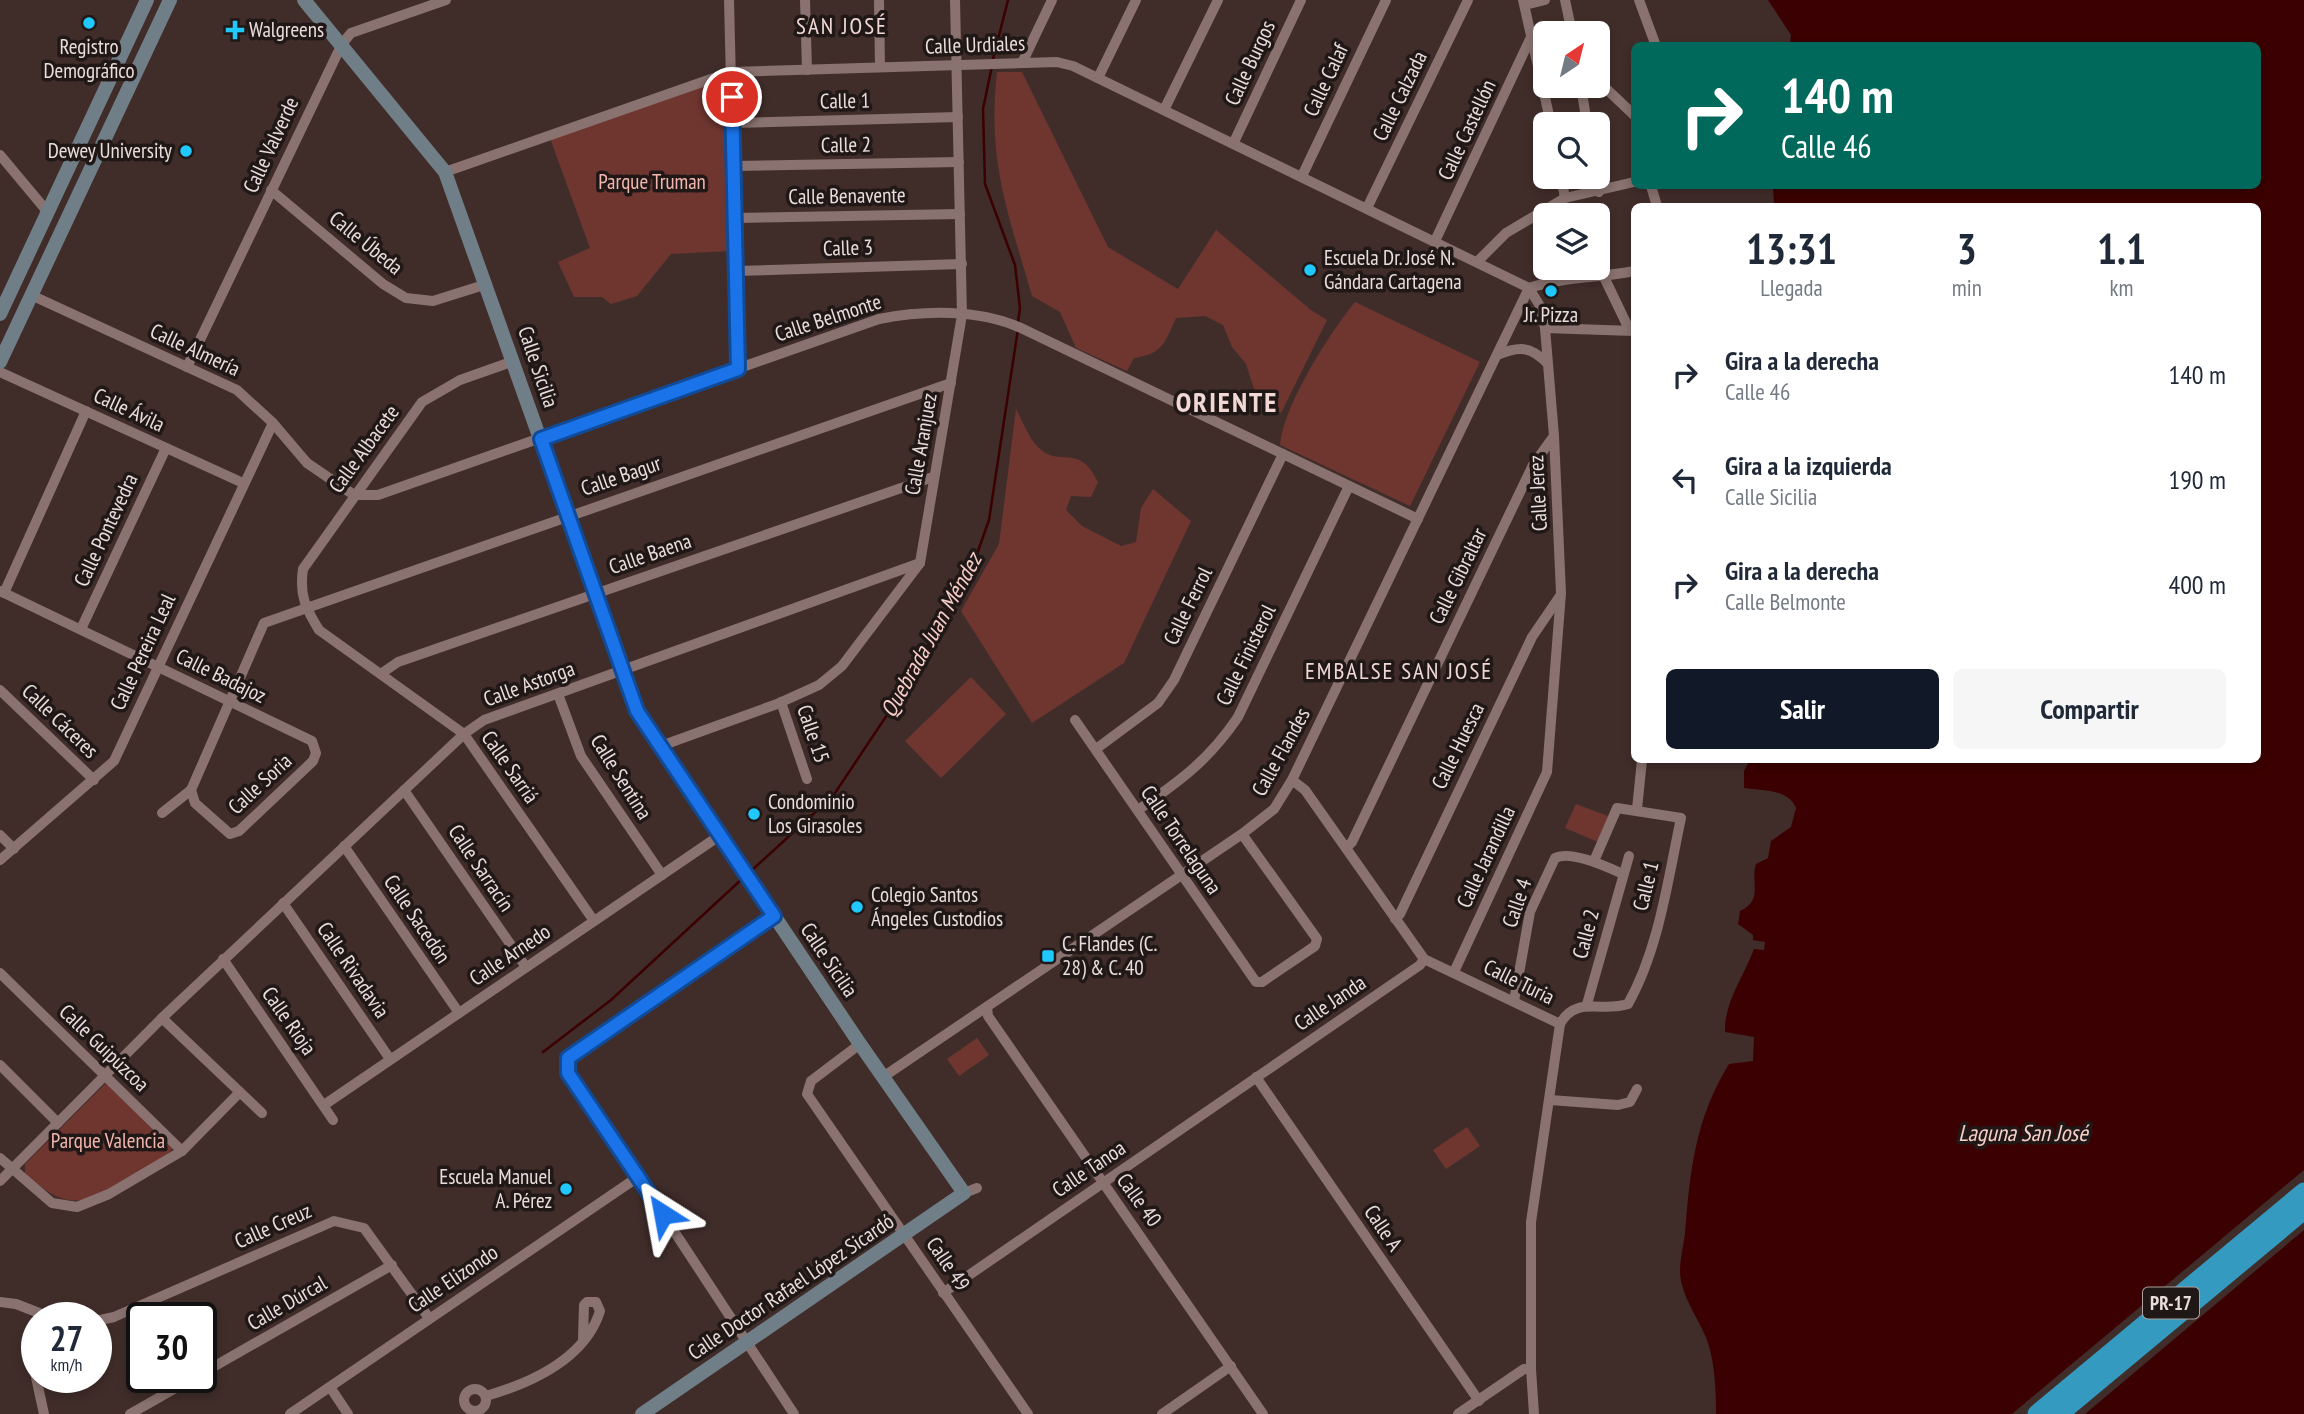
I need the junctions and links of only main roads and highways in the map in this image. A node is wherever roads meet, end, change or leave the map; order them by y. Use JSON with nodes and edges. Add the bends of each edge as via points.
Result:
{"nodes":[{"id":1,"x":2304,"y":1192,"type":"edge"},
{"id":2,"x":2304,"y":1210,"type":"edge"},
{"id":3,"x":2037,"y":1414,"type":"edge"},
{"id":4,"x":2059,"y":1414,"type":"edge"}],
"edges":[{"from":1,"to":3,"type":"highway","number":"PR-17"},
{"from":2,"to":4,"type":"highway","number":"PR-17"}]}
